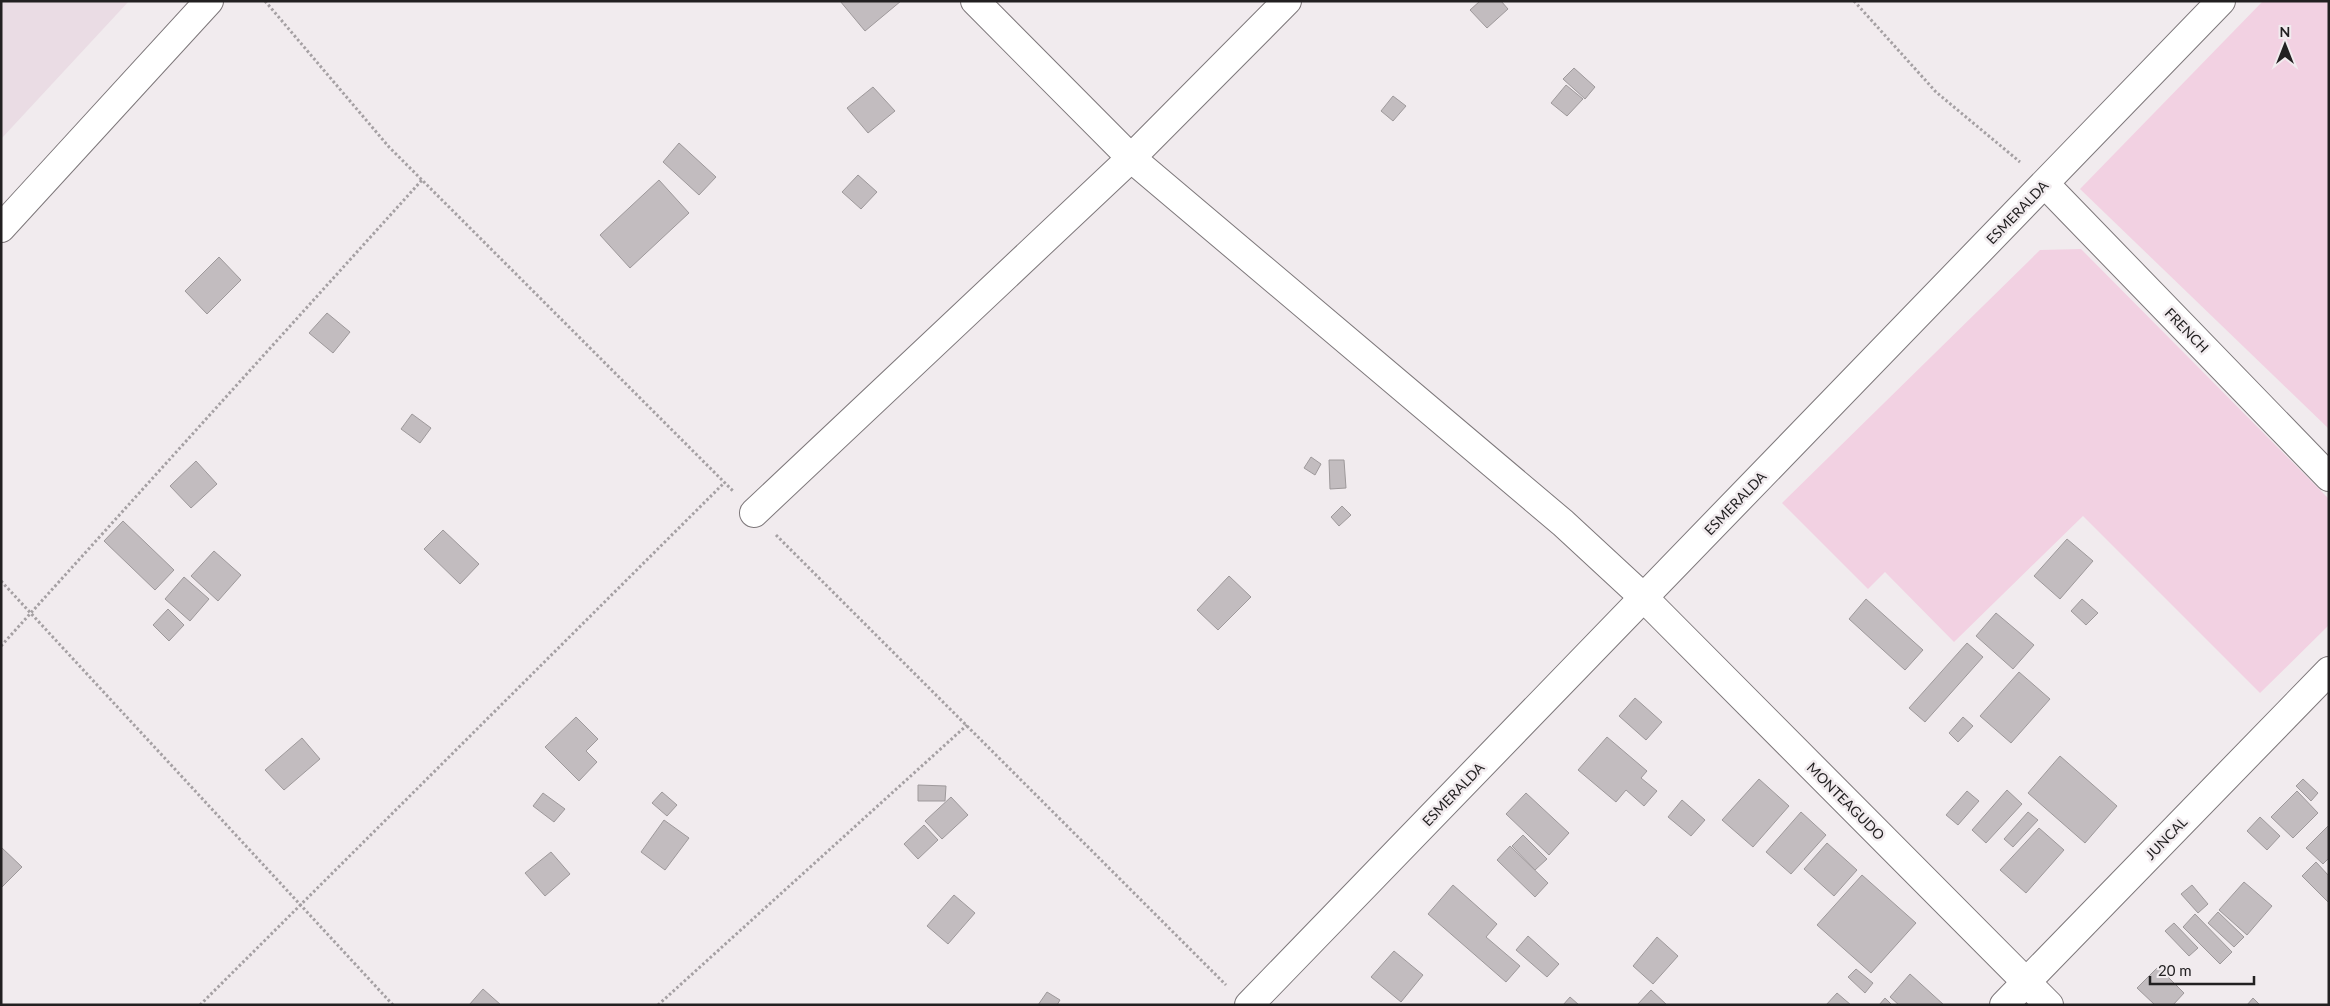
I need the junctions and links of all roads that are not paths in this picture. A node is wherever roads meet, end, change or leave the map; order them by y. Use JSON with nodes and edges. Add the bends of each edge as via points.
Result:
{"nodes":[{"id":1,"x":209,"y":1,"type":"edge"},
{"id":2,"x":975,"y":1,"type":"edge"},
{"id":3,"x":1287,"y":1,"type":"edge"},
{"id":4,"x":2221,"y":1,"type":"edge"},
{"id":5,"x":1131,"y":158,"type":"junction"},
{"id":6,"x":2045,"y":184,"type":"junction"},
{"id":7,"x":1,"y":228,"type":"edge"},
{"id":8,"x":2329,"y":477,"type":"edge"},
{"id":9,"x":754,"y":513,"type":"dead end"},
{"id":10,"x":1643,"y":597,"type":"junction"},
{"id":11,"x":2329,"y":671,"type":"edge"},
{"id":12,"x":2026,"y":982,"type":"junction"},
{"id":13,"x":1249,"y":1005,"type":"edge"},
{"id":14,"x":2004,"y":1005,"type":"edge"},
{"id":15,"x":2049,"y":1005,"type":"edge"}],
"edges":[{"from":1,"to":7,"type":"street"},
{"from":2,"to":5,"type":"street","name":"MONTEAGUDO"},
{"from":3,"to":5,"type":"street"},
{"from":4,"to":6,"type":"street","name":"ESMERALDA"},
{"from":5,"to":9,"type":"street"},
{"from":5,"to":10,"type":"street","name":"MONTEAGUDO","via":[[1563,523]]},
{"from":6,"to":8,"type":"street","name":"FRENCH"},
{"from":6,"to":10,"type":"street","name":"ESMERALDA"},
{"from":10,"to":12,"type":"street","name":"MONTEAGUDO"},
{"from":10,"to":13,"type":"street","name":"ESMERALDA"},
{"from":11,"to":12,"type":"street","name":"JUNCAL"},
{"from":12,"to":14,"type":"street","name":"JUNCAL"},
{"from":12,"to":15,"type":"street","name":"MONTEAGUDO"}]}
